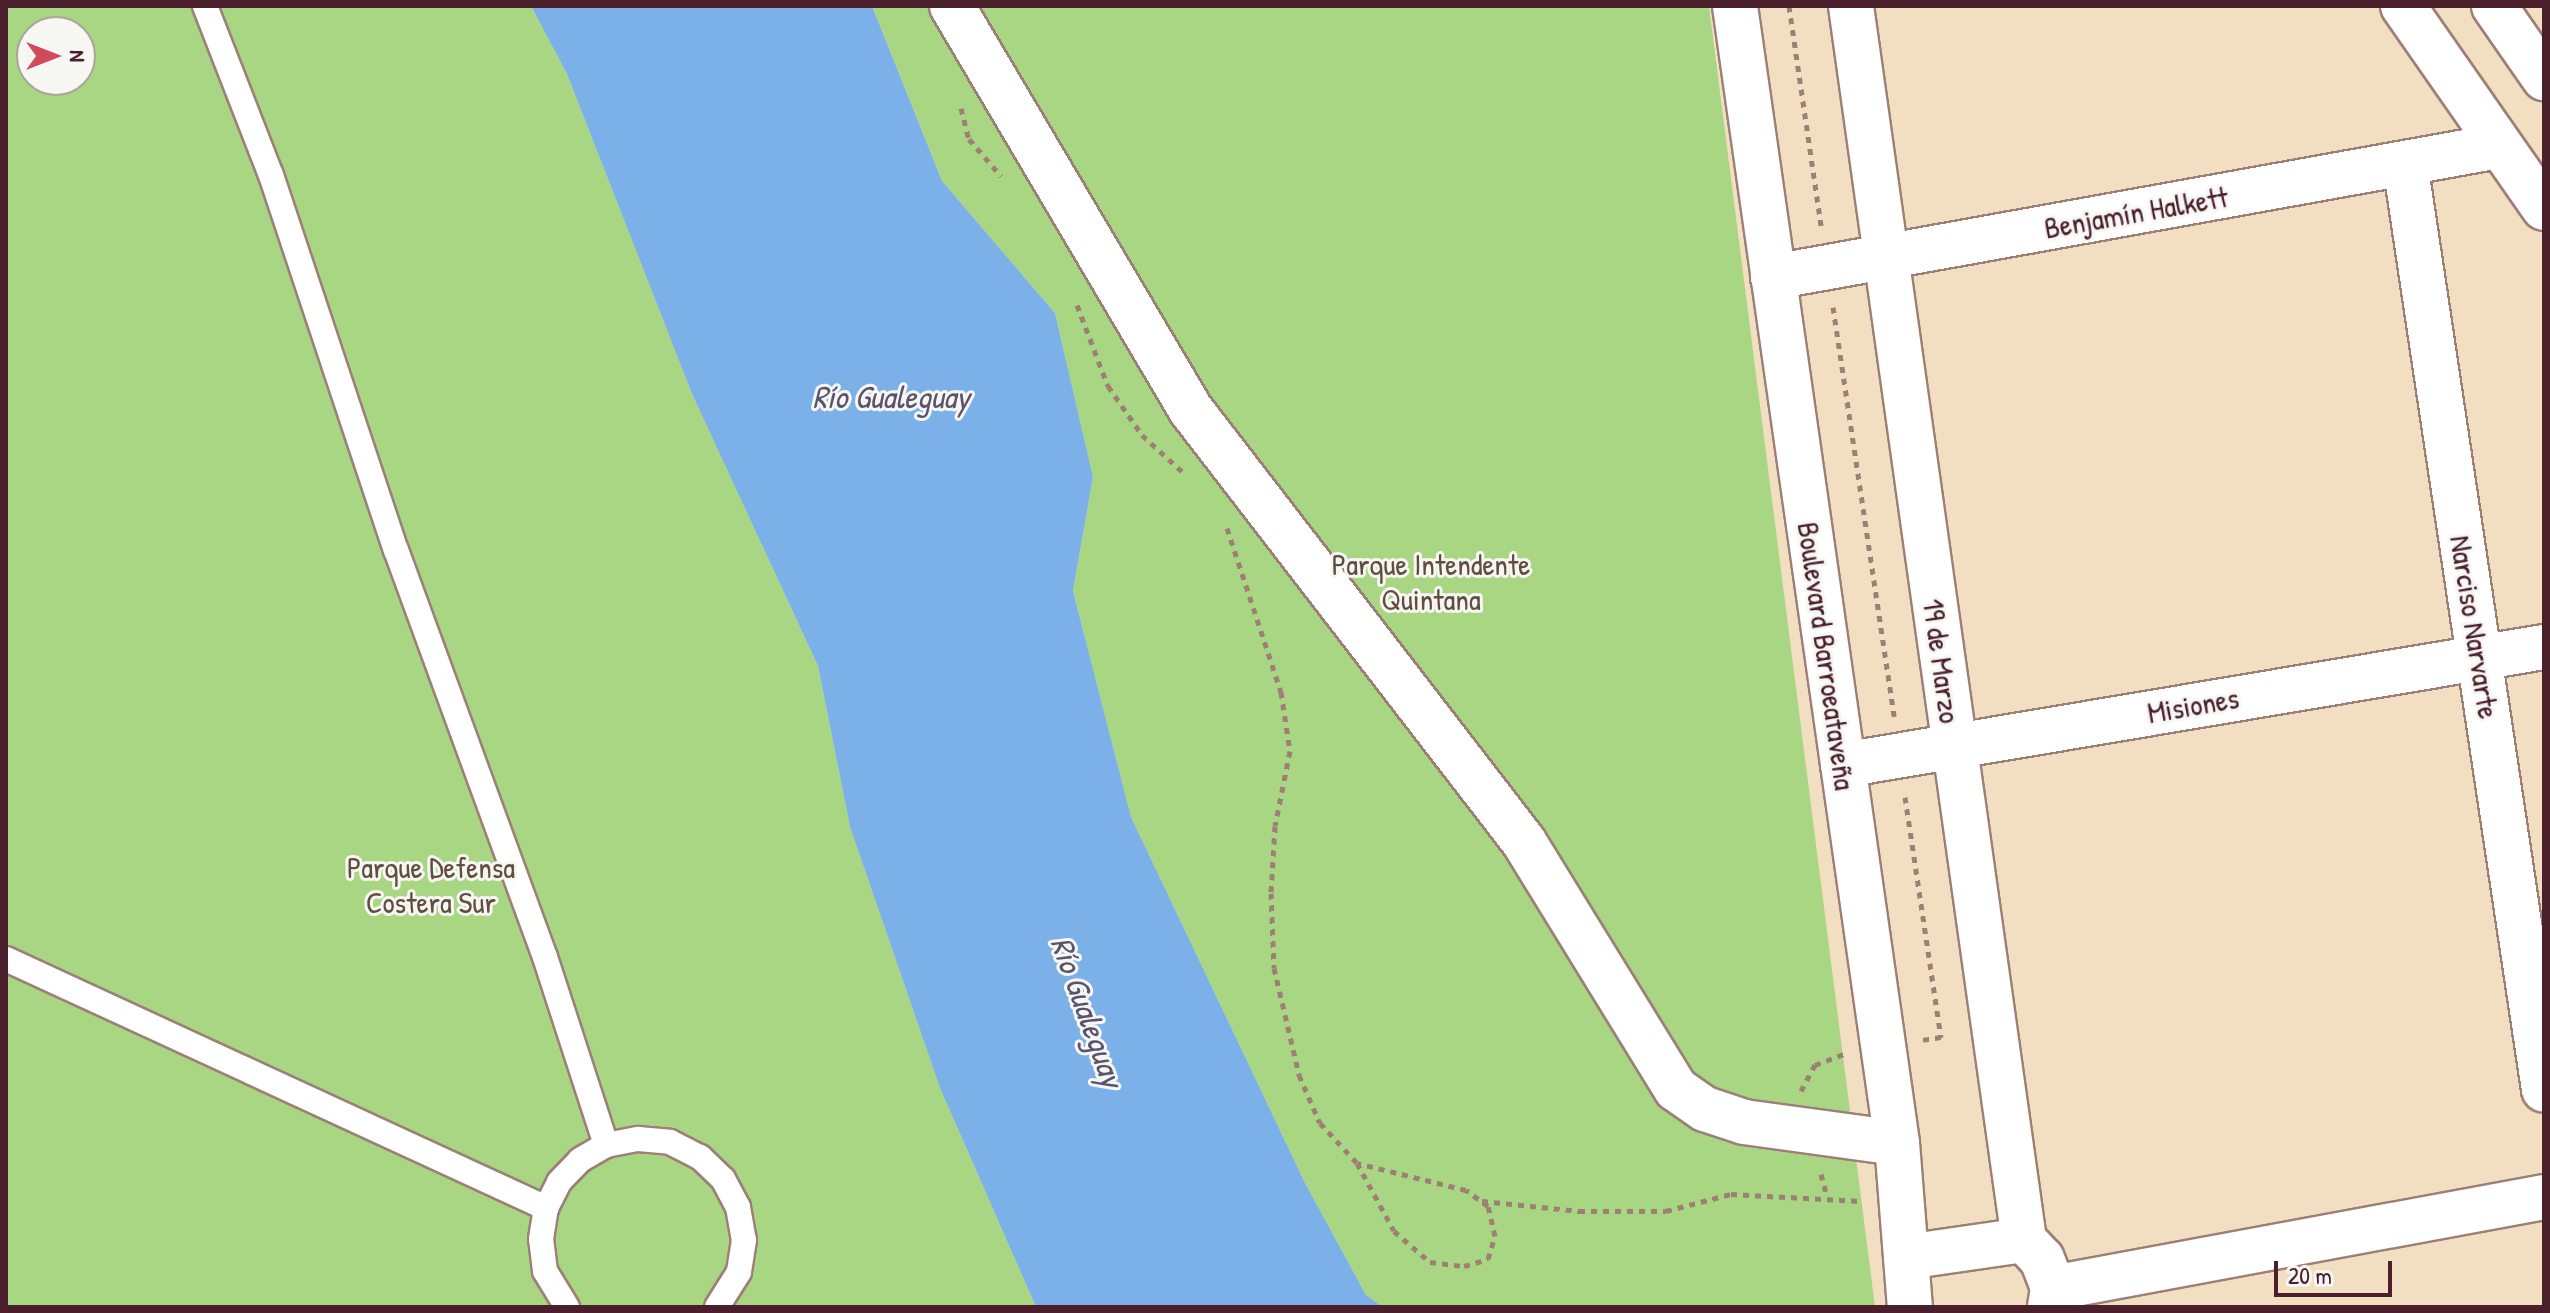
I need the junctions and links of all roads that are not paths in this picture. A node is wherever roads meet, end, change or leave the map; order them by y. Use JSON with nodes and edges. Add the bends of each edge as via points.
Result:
{"nodes":[{"id":1,"x":205,"y":6,"type":"edge"},
{"id":2,"x":952,"y":6,"type":"edge"},
{"id":3,"x":1735,"y":6,"type":"edge"},
{"id":4,"x":1851,"y":6,"type":"edge"},
{"id":5,"x":2403,"y":6,"type":"edge"},
{"id":6,"x":2494,"y":6,"type":"edge"},
{"id":7,"x":2544,"y":78,"type":"edge"},
{"id":8,"x":2499,"y":146,"type":"junction"},
{"id":9,"x":2405,"y":163,"type":"junction"},
{"id":10,"x":2544,"y":208,"type":"edge"},
{"id":11,"x":1886,"y":257,"type":"junction"},
{"id":12,"x":1773,"y":277,"type":"junction"},
{"id":13,"x":2544,"y":647,"type":"edge"},
{"id":14,"x":2479,"y":655,"type":"junction"},
{"id":15,"x":1954,"y":747,"type":"junction"},
{"id":16,"x":1843,"y":765,"type":"junction"},
{"id":17,"x":6,"y":959,"type":"edge"},
{"id":18,"x":2544,"y":1090,"type":"edge"},
{"id":19,"x":1897,"y":1143,"type":"junction"},
{"id":20,"x":606,"y":1145,"type":"junction"},
{"id":21,"x":2544,"y":1197,"type":"edge"},
{"id":22,"x":546,"y":1208,"type":"junction"},
{"id":23,"x":2024,"y":1240,"type":"junction"},
{"id":24,"x":1906,"y":1257,"type":"junction"},
{"id":25,"x":2052,"y":1297,"type":"edge"},
{"id":26,"x":567,"y":1307,"type":"edge"},
{"id":27,"x":717,"y":1307,"type":"edge"},
{"id":28,"x":1910,"y":1307,"type":"edge"}],
"edges":[{"from":1,"to":20,"type":"lane","via":[[271,175],[396,550],[545,957]]},
{"from":2,"to":19,"type":"street","via":[[1191,410],[1524,842],[1676,1089],[1705,1109],[1744,1122]]},
{"from":3,"to":12,"type":"street","name":"Boulevard Barroeataveña"},
{"from":4,"to":11,"type":"street","name":"19 de Marzo"},
{"from":5,"to":8,"type":"street"},
{"from":6,"to":7,"type":"street"},
{"from":8,"to":9,"type":"street","name":"Benjamín Halkett"},
{"from":8,"to":10,"type":"street"},
{"from":9,"to":11,"type":"street","name":"Benjamín Halkett"},
{"from":9,"to":14,"type":"street","name":"Narciso Narvarte"},
{"from":11,"to":12,"type":"street","name":"Benjamín Halkett"},
{"from":11,"to":15,"type":"street","name":"19 de Marzo"},
{"from":12,"to":16,"type":"street","name":"Boulevard Barroeataveña"},
{"from":13,"to":14,"type":"street","name":"Misiones"},
{"from":14,"to":15,"type":"street","name":"Misiones"},
{"from":14,"to":18,"type":"street","name":"Narciso Narvarte"},
{"from":15,"to":16,"type":"street","name":"Misiones"},
{"from":15,"to":23,"type":"street","name":"19 de Marzo"},
{"from":16,"to":19,"type":"street","name":"Boulevard Barroeataveña"},
{"from":17,"to":22,"type":"lane"},
{"from":19,"to":24,"type":"street","name":"Boulevard Barroeataveña"},
{"from":20,"to":22,"type":"lane","via":[[580,1160],[559,1182]]},
{"from":20,"to":27,"type":"lane","via":[[638,1139],[670,1142],[700,1157],[723,1179],[738,1207],[744,1240],[739,1272]]},
{"from":21,"to":25,"type":"street"},
{"from":22,"to":26,"type":"lane","via":[[541,1239],[545,1271]]},
{"from":23,"to":24,"type":"street"},
{"from":23,"to":25,"type":"street","name":"19 de Marzo","via":[[2042,1259]]},
{"from":24,"to":28,"type":"street","name":"Boulevard Barroeataveña"}]}
